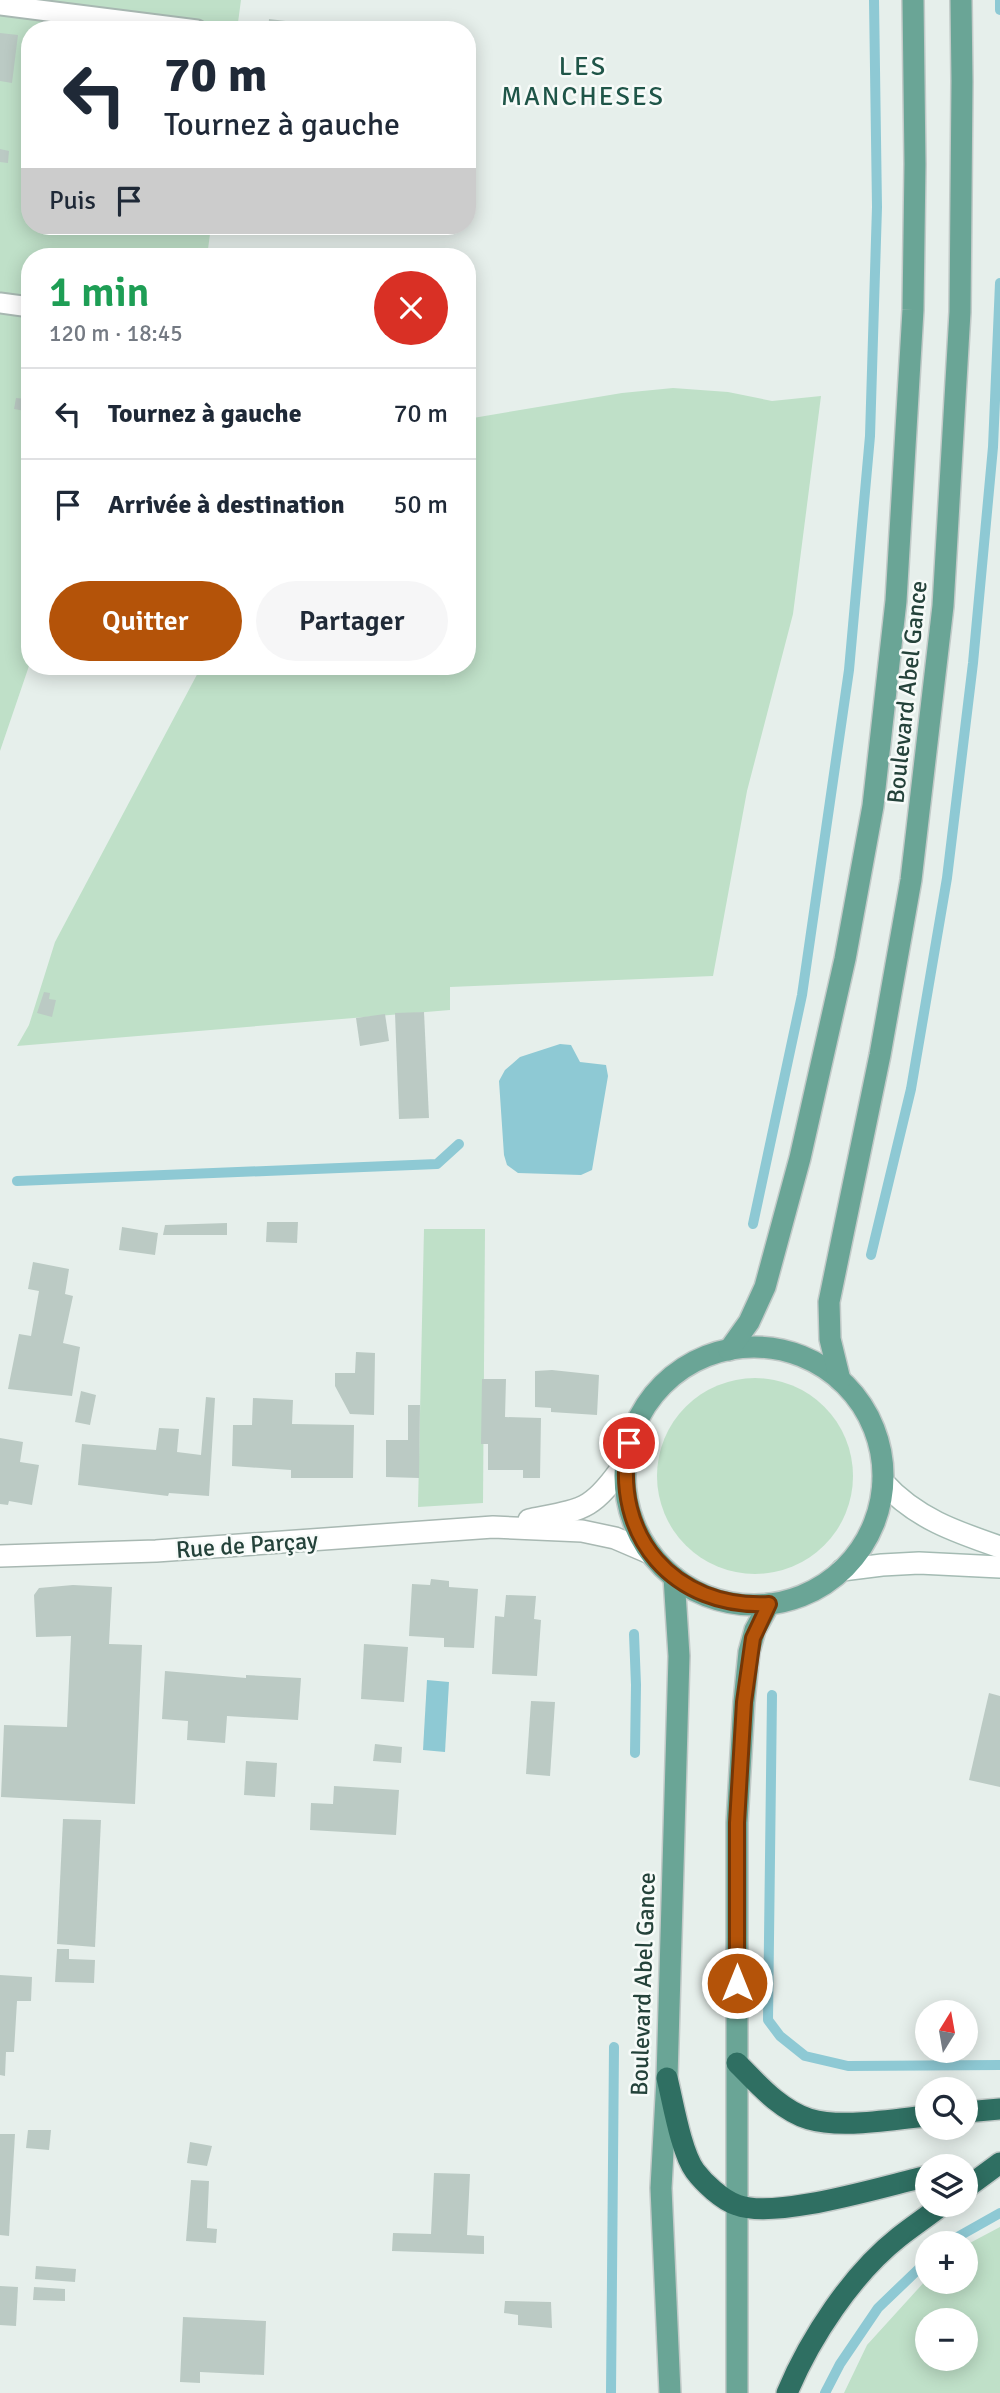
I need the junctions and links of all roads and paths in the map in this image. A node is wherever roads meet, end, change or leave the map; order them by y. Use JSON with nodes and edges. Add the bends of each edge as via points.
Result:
{"nodes":[{"id":1,"x":914,"y":0,"type":"edge"},
{"id":2,"x":961,"y":0,"type":"edge"},
{"id":3,"x":0,"y":5,"type":"edge"},
{"id":4,"x":126,"y":21,"type":"edge"},
{"id":5,"x":0,"y":303,"type":"edge"},
{"id":6,"x":21,"y":306,"type":"edge"},
{"id":7,"x":729,"y":1350,"type":"junction"},
{"id":8,"x":840,"y":1380,"type":"junction"},
{"id":9,"x":625,"y":1463,"type":"junction"},
{"id":10,"x":883,"y":1482,"type":"junction"},
{"id":11,"x":493,"y":1527,"type":"junction"},
{"id":12,"x":1000,"y":1547,"type":"edge"},
{"id":13,"x":650,"y":1553,"type":"junction"},
{"id":14,"x":0,"y":1556,"type":"edge"},
{"id":15,"x":1000,"y":1567,"type":"edge"},
{"id":16,"x":842,"y":1570,"type":"junction"},
{"id":17,"x":674,"y":1577,"type":"junction"},
{"id":18,"x":769,"y":1604,"type":"junction"},
{"id":19,"x":737,"y":2063,"type":"junction"},
{"id":20,"x":667,"y":2078,"type":"junction"},
{"id":21,"x":1000,"y":2109,"type":"edge"},
{"id":22,"x":978,"y":2111,"type":"edge"},
{"id":23,"x":915,"y":2117,"type":"edge"},
{"id":24,"x":1000,"y":2160,"type":"edge"},
{"id":25,"x":978,"y":2165,"type":"edge"},
{"id":26,"x":978,"y":2178,"type":"edge"},
{"id":27,"x":915,"y":2179,"type":"edge"},
{"id":28,"x":737,"y":2205,"type":"junction"},
{"id":29,"x":926,"y":2217,"type":"edge"},
{"id":30,"x":670,"y":2393,"type":"edge"},
{"id":31,"x":737,"y":2393,"type":"edge"},
{"id":32,"x":787,"y":2393,"type":"edge"}],
"edges":[{"from":1,"to":7,"type":"main road","name":"Boulevard Abel Gance","via":[[910,363],[896,601],[873,806],[845,959],[797,1171],[758,1305]]},
{"from":2,"to":8,"type":"main road","name":"Boulevard Abel Gance","via":[[960,312],[943,606],[911,880],[829,1302],[830,1339]]},
{"from":3,"to":4,"type":"lane"},
{"from":5,"to":6,"type":"lane"},
{"from":7,"to":8,"type":"main road","via":[[776,1349],[821,1366]]},
{"from":7,"to":9,"type":"main road","via":[[690,1364],[658,1390],[636,1424]]},
{"from":8,"to":10,"type":"main road","via":[[872,1425],[881,1453]]},
{"from":9,"to":11,"type":"street","name":"Rue de Parçay","via":[[597,1500],[579,1511]]},
{"from":9,"to":13,"type":"main road","via":[[629,1511]]},
{"from":10,"to":12,"type":"street","via":[[905,1505],[929,1520]]},
{"from":10,"to":16,"type":"main road","via":[[867,1539]]},
{"from":11,"to":13,"type":"street","name":"Rue de Parçay","via":[[582,1531]]},
{"from":11,"to":14,"type":"street","name":"Rue de Parçay","via":[[156,1551]]},
{"from":13,"to":17,"type":"main road"},
{"from":15,"to":16,"type":"street","via":[[919,1563]]},
{"from":16,"to":18,"type":"main road","via":[[808,1593]]},
{"from":17,"to":18,"type":"main road","via":[[729,1602]]},
{"from":17,"to":20,"type":"main road","name":"Boulevard Abel Gance","via":[[679,1656]]},
{"from":18,"to":19,"type":"main road","via":[[751,1645],[744,1702],[737,1823]]},
{"from":19,"to":23,"type":"highway","via":[[786,2108],[809,2119],[844,2123]]},
{"from":19,"to":28,"type":"main road"},
{"from":20,"to":28,"type":"highway","via":[[694,2169]]},
{"from":20,"to":30,"type":"main road","name":"Boulevard Abel Gance","via":[[660,2188]]},
{"from":21,"to":22,"type":"highway"},
{"from":24,"to":25,"type":"highway"},
{"from":24,"to":26,"type":"highway"},
{"from":27,"to":28,"type":"highway","via":[[808,2204],[770,2209]]},
{"from":28,"to":31,"type":"main road"},
{"from":29,"to":32,"type":"highway","via":[[866,2270],[816,2336]]}]}
